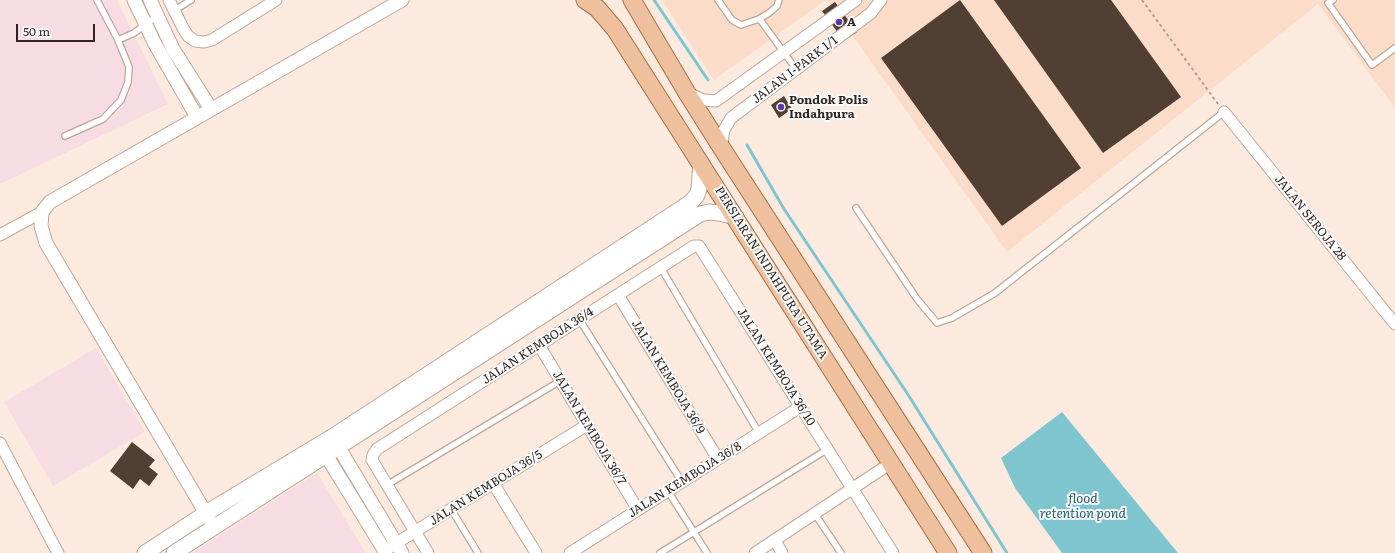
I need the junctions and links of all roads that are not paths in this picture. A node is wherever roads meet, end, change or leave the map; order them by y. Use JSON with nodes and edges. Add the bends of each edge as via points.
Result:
{"nodes":[{"id":1,"x":97,"y":0,"type":"edge"},
{"id":2,"x":134,"y":0,"type":"edge"},
{"id":3,"x":150,"y":0,"type":"edge"},
{"id":4,"x":169,"y":0,"type":"edge"},
{"id":5,"x":191,"y":0,"type":"edge"},
{"id":6,"x":276,"y":0,"type":"edge"},
{"id":7,"x":402,"y":0,"type":"edge"},
{"id":8,"x":585,"y":0,"type":"edge"},
{"id":9,"x":632,"y":0,"type":"edge"},
{"id":10,"x":718,"y":0,"type":"edge"},
{"id":11,"x":779,"y":0,"type":"edge"},
{"id":12,"x":856,"y":0,"type":"edge"},
{"id":13,"x":881,"y":0,"type":"edge"},
{"id":14,"x":1333,"y":0,"type":"edge"},
{"id":15,"x":175,"y":10,"type":"junction"},
{"id":16,"x":158,"y":16,"type":"junction"},
{"id":17,"x":759,"y":19,"type":"junction"},
{"id":18,"x":146,"y":25,"type":"junction"},
{"id":19,"x":118,"y":40,"type":"junction"},
{"id":20,"x":1395,"y":48,"type":"edge"},
{"id":21,"x":783,"y":52,"type":"junction"},
{"id":22,"x":796,"y":69,"type":"junction"},
{"id":23,"x":687,"y":93,"type":"junction"},
{"id":24,"x":211,"y":108,"type":"junction"},
{"id":25,"x":1224,"y":112,"type":"joint"},
{"id":26,"x":196,"y":117,"type":"junction"},
{"id":27,"x":66,"y":136,"type":"dead end"},
{"id":28,"x":721,"y":146,"type":"junction"},
{"id":29,"x":701,"y":163,"type":"junction"},
{"id":30,"x":856,"y":208,"type":"dead end"},
{"id":31,"x":42,"y":212,"type":"junction"},
{"id":32,"x":736,"y":217,"type":"junction"},
{"id":33,"x":0,"y":235,"type":"edge"},
{"id":34,"x":699,"y":246,"type":"joint"},
{"id":35,"x":661,"y":268,"type":"junction"},
{"id":36,"x":618,"y":295,"type":"junction"},
{"id":37,"x":580,"y":319,"type":"junction"},
{"id":38,"x":1395,"y":324,"type":"edge"},
{"id":39,"x":539,"y":345,"type":"junction"},
{"id":40,"x":560,"y":381,"type":"junction"},
{"id":41,"x":800,"y":407,"type":"junction"},
{"id":42,"x":587,"y":426,"type":"junction"},
{"id":43,"x":760,"y":433,"type":"junction"},
{"id":44,"x":0,"y":443,"type":"edge"},
{"id":45,"x":329,"y":446,"type":"junction"},
{"id":46,"x":828,"y":449,"type":"junction"},
{"id":47,"x":718,"y":459,"type":"junction"},
{"id":48,"x":891,"y":464,"type":"junction"},
{"id":49,"x":682,"y":482,"type":"junction"},
{"id":50,"x":493,"y":483,"type":"junction"},
{"id":51,"x":387,"y":485,"type":"junction"},
{"id":52,"x":852,"y":489,"type":"junction"},
{"id":53,"x":668,"y":491,"type":"junction"},
{"id":54,"x":451,"y":509,"type":"junction"},
{"id":55,"x":638,"y":510,"type":"junction"},
{"id":56,"x":206,"y":513,"type":"junction"},
{"id":57,"x":815,"y":514,"type":"junction"},
{"id":58,"x":214,"y":527,"type":"junction"},
{"id":59,"x":415,"y":531,"type":"junction"},
{"id":60,"x":693,"y":532,"type":"junction"},
{"id":61,"x":775,"y":540,"type":"junction"},
{"id":62,"x":399,"y":548,"type":"edge"},
{"id":63,"x":385,"y":552,"type":"edge"},
{"id":64,"x":58,"y":553,"type":"edge"},
{"id":65,"x":145,"y":553,"type":"edge"},
{"id":66,"x":174,"y":553,"type":"edge"},
{"id":67,"x":428,"y":553,"type":"edge"},
{"id":68,"x":478,"y":553,"type":"edge"},
{"id":69,"x":536,"y":553,"type":"edge"},
{"id":70,"x":570,"y":553,"type":"edge"},
{"id":71,"x":660,"y":553,"type":"edge"},
{"id":72,"x":707,"y":553,"type":"edge"},
{"id":73,"x":755,"y":553,"type":"edge"},
{"id":74,"x":782,"y":553,"type":"edge"},
{"id":75,"x":841,"y":553,"type":"edge"},
{"id":76,"x":893,"y":553,"type":"edge"},
{"id":77,"x":948,"y":553,"type":"edge"},
{"id":78,"x":983,"y":553,"type":"edge"}],
"edges":[{"from":1,"to":19,"type":"lane"},
{"from":2,"to":18,"type":"street"},
{"from":3,"to":16,"type":"street"},
{"from":4,"to":15,"type":"street"},
{"from":5,"to":15,"type":"lane"},
{"from":6,"to":15,"type":"street","via":[[212,40],[204,42],[195,41],[188,36]]},
{"from":7,"to":24,"type":"street"},
{"from":8,"to":29,"type":"main road","name":"PERSIARAN INDAHPURA UTAMA","via":[[597,8],[615,29]]},
{"from":9,"to":23,"type":"main road","name":"PERSIARAN INDAHPURA UTAMA"},
{"from":10,"to":17,"type":"lane","via":[[732,20],[738,24],[744,25]]},
{"from":11,"to":17,"type":"lane","via":[[777,6]]},
{"from":12,"to":21,"type":"street","name":"JALAN I-PARK 1/1"},
{"from":13,"to":22,"type":"street","name":"JALAN I-PARK 1/1","via":[[871,13]]},
{"from":14,"to":20,"type":"lane","via":[[1328,3],[1372,64]]},
{"from":16,"to":18,"type":"lane"},
{"from":16,"to":24,"type":"street","via":[[173,49]]},
{"from":17,"to":21,"type":"lane"},
{"from":18,"to":19,"type":"lane"},
{"from":18,"to":26,"type":"street"},
{"from":19,"to":27,"type":"lane","via":[[129,67],[128,82],[120,100],[102,119]]},
{"from":21,"to":22,"type":"lane"},
{"from":21,"to":23,"type":"street","name":"JALAN I-PARK 1/1","via":[[716,101],[703,100]]},
{"from":22,"to":28,"type":"street","name":"JALAN I-PARK 1/1","via":[[731,118],[724,130]]},
{"from":23,"to":28,"type":"main road","name":"PERSIARAN INDAHPURA UTAMA"},
{"from":24,"to":26,"type":"street"},
{"from":25,"to":30,"type":"lane","via":[[995,293],[952,318],[937,323],[917,299]]},
{"from":25,"to":38,"type":"street","name":"JALAN SEROJA 28"},
{"from":26,"to":31,"type":"street","via":[[50,202]]},
{"from":28,"to":78,"type":"main road","name":"PERSIARAN INDAHPURA UTAMA"},
{"from":29,"to":32,"type":"main road","name":"PERSIARAN INDAHPURA UTAMA"},
{"from":29,"to":45,"type":"main road","via":[[699,189],[691,202]]},
{"from":31,"to":33,"type":"street"},
{"from":31,"to":56,"type":"street","via":[[41,226],[46,243]]},
{"from":32,"to":45,"type":"main road","via":[[719,212],[700,214]]},
{"from":32,"to":48,"type":"main road","name":"PERSIARAN INDAHPURA UTAMA"},
{"from":34,"to":35,"type":"street","name":"JALAN KEMBOJA 36/4","via":[[694,246]]},
{"from":34,"to":41,"type":"street","name":"JALAN KEMBOJA 36/10"},
{"from":35,"to":36,"type":"street","name":"JALAN KEMBOJA 36/4"},
{"from":35,"to":43,"type":"lane"},
{"from":36,"to":37,"type":"street","name":"JALAN KEMBOJA 36/4"},
{"from":36,"to":47,"type":"street","name":"JALAN KEMBOJA 36/9"},
{"from":37,"to":39,"type":"street","name":"JALAN KEMBOJA 36/4"},
{"from":37,"to":49,"type":"lane"},
{"from":39,"to":40,"type":"street","name":"JALAN KEMBOJA 36/7"},
{"from":39,"to":51,"type":"street","name":"JALAN KEMBOJA 36/4","via":[[377,449],[372,455],[372,460]]},
{"from":40,"to":42,"type":"street","name":"JALAN KEMBOJA 36/7"},
{"from":40,"to":51,"type":"lane"},
{"from":41,"to":43,"type":"street","name":"JALAN KEMBOJA 36/8"},
{"from":41,"to":46,"type":"street","name":"JALAN KEMBOJA 36/10"},
{"from":42,"to":50,"type":"street","name":"JALAN KEMBOJA 36/5"},
{"from":42,"to":55,"type":"street","name":"JALAN KEMBOJA 36/7"},
{"from":43,"to":47,"type":"street","name":"JALAN KEMBOJA 36/8"},
{"from":44,"to":64,"type":"street"},
{"from":45,"to":56,"type":"main road"},
{"from":45,"to":58,"type":"main road"},
{"from":45,"to":62,"type":"street"},
{"from":45,"to":63,"type":"street"},
{"from":46,"to":52,"type":"street","name":"JALAN KEMBOJA 36/10"},
{"from":46,"to":60,"type":"lane"},
{"from":47,"to":49,"type":"street","name":"JALAN KEMBOJA 36/8"},
{"from":48,"to":52,"type":"street"},
{"from":48,"to":77,"type":"main road","name":"PERSIARAN INDAHPURA UTAMA"},
{"from":49,"to":53,"type":"street","name":"JALAN KEMBOJA 36/8"},
{"from":50,"to":54,"type":"street","name":"JALAN KEMBOJA 36/5"},
{"from":50,"to":69,"type":"street"},
{"from":51,"to":59,"type":"street"},
{"from":52,"to":57,"type":"street"},
{"from":52,"to":76,"type":"street","name":"JALAN KEMBOJA 36/10"},
{"from":53,"to":55,"type":"street","name":"JALAN KEMBOJA 36/8"},
{"from":53,"to":60,"type":"lane"},
{"from":54,"to":59,"type":"street","name":"JALAN KEMBOJA 36/5"},
{"from":54,"to":68,"type":"lane"},
{"from":55,"to":70,"type":"street","name":"JALAN KEMBOJA 36/8"},
{"from":56,"to":58,"type":"street"},
{"from":56,"to":65,"type":"main road"},
{"from":57,"to":61,"type":"street"},
{"from":57,"to":75,"type":"lane"},
{"from":58,"to":66,"type":"main road"},
{"from":59,"to":62,"type":"street","name":"JALAN KEMBOJA 36/5"},
{"from":59,"to":67,"type":"street"},
{"from":60,"to":71,"type":"lane"},
{"from":60,"to":72,"type":"lane"},
{"from":61,"to":73,"type":"street"},
{"from":61,"to":74,"type":"street"},
{"from":62,"to":63,"type":"street","name":"JALAN KEMBOJA 36/5"}]}
